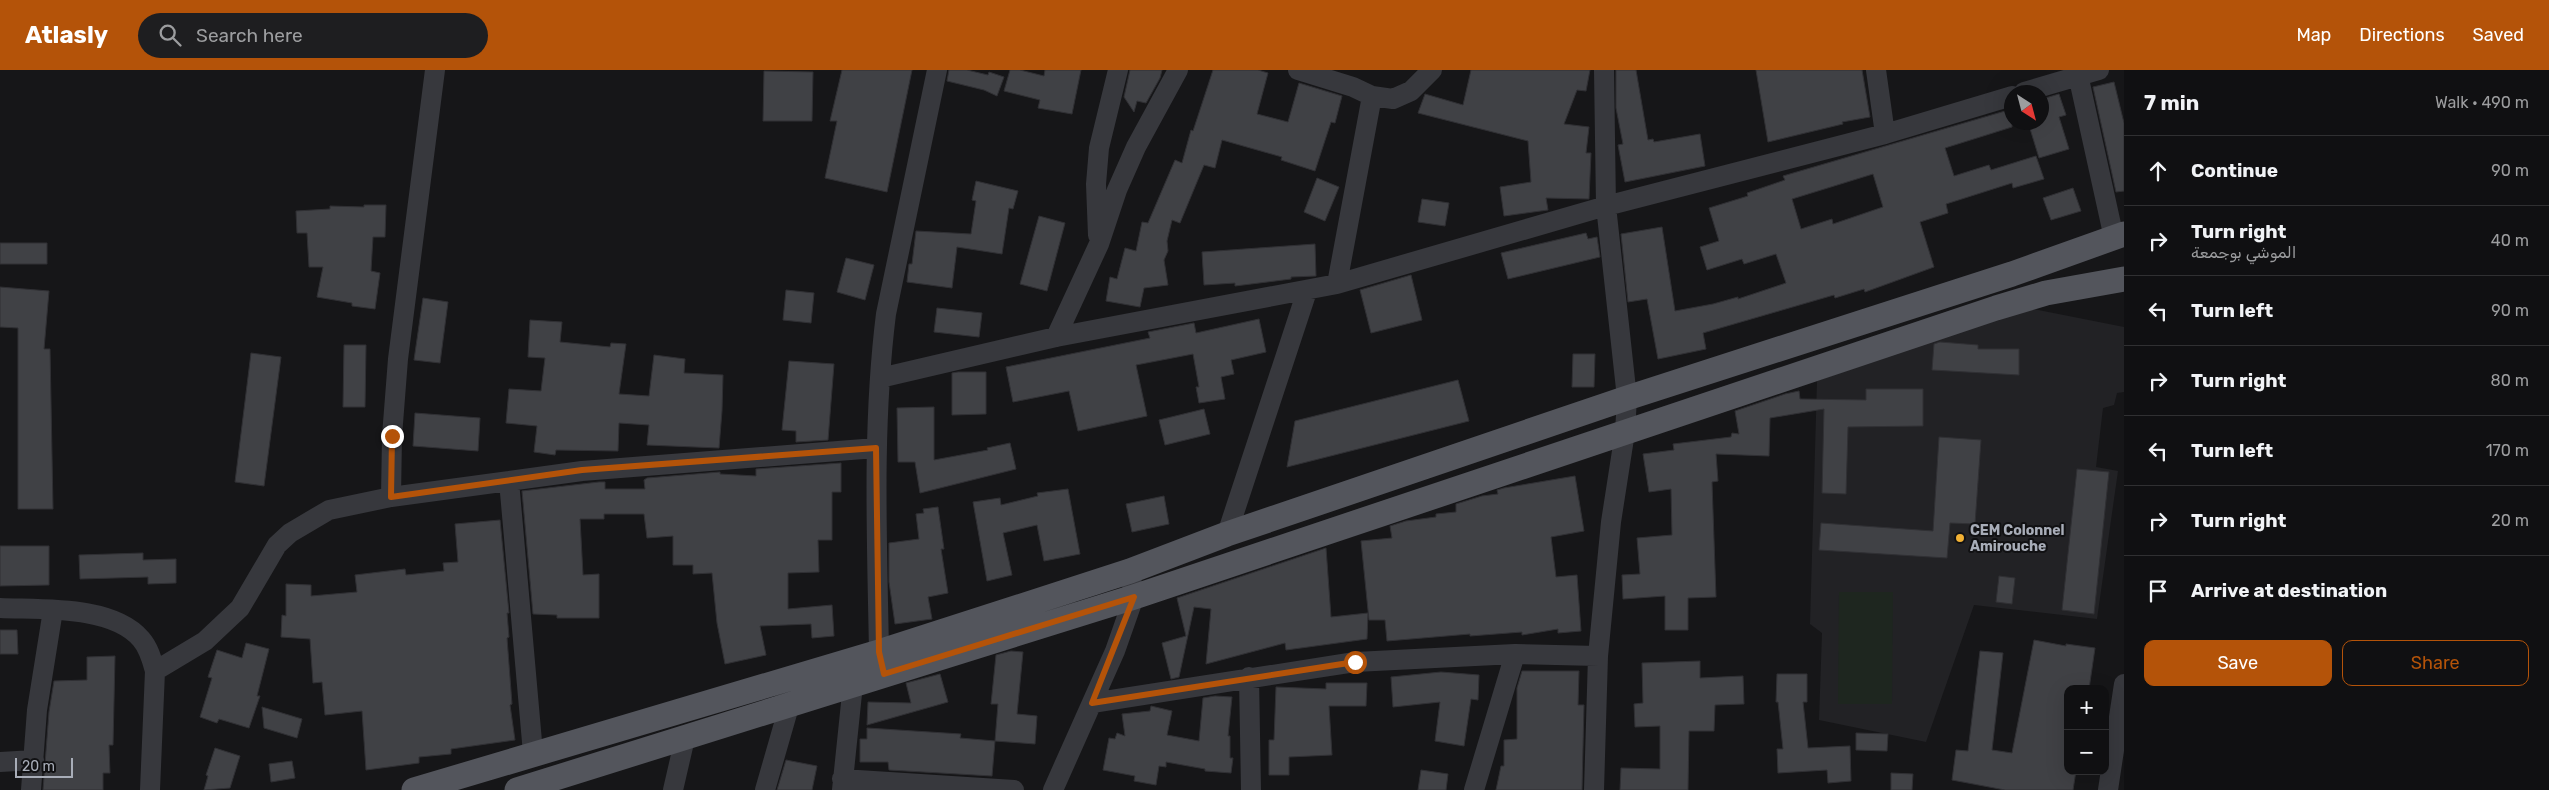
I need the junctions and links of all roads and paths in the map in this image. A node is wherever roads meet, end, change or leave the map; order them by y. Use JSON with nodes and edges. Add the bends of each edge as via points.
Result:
{"nodes":[{"id":1,"x":436,"y":70,"type":"edge"},
{"id":2,"x":937,"y":70,"type":"edge"},
{"id":3,"x":1118,"y":70,"type":"edge"},
{"id":4,"x":1178,"y":70,"type":"edge"},
{"id":5,"x":1298,"y":70,"type":"edge"},
{"id":6,"x":1432,"y":70,"type":"edge"},
{"id":7,"x":1604,"y":70,"type":"edge"},
{"id":8,"x":1876,"y":70,"type":"edge"},
{"id":9,"x":2099,"y":70,"type":"edge"},
{"id":10,"x":2077,"y":73,"type":"edge"},
{"id":11,"x":2044,"y":85,"type":"edge"},
{"id":12,"x":1372,"y":96,"type":"junction"},
{"id":13,"x":2004,"y":98,"type":"edge"},
{"id":14,"x":1885,"y":134,"type":"junction"},
{"id":15,"x":1606,"y":206,"type":"junction"},
{"id":16,"x":2119,"y":236,"type":"edge"},
{"id":17,"x":1099,"y":244,"type":"junction"},
{"id":18,"x":2124,"y":279,"type":"edge"},
{"id":19,"x":1337,"y":284,"type":"junction"},
{"id":20,"x":1307,"y":291,"type":"junction"},
{"id":21,"x":1056,"y":337,"type":"junction"},
{"id":22,"x":880,"y":378,"type":"junction"},
{"id":23,"x":1627,"y":398,"type":"junction"},
{"id":24,"x":1625,"y":432,"type":"junction"},
{"id":25,"x":876,"y":448,"type":"junction"},
{"id":26,"x":509,"y":481,"type":"junction"},
{"id":27,"x":391,"y":497,"type":"junction"},
{"id":28,"x":1227,"y":534,"type":"junction"},
{"id":29,"x":1130,"y":571,"type":"junction"},
{"id":30,"x":1134,"y":597,"type":"junction"},
{"id":31,"x":0,"y":608,"type":"edge"},
{"id":32,"x":53,"y":610,"type":"junction"},
{"id":33,"x":1515,"y":654,"type":"junction"},
{"id":34,"x":1598,"y":656,"type":"junction"},
{"id":35,"x":881,"y":663,"type":"junction"},
{"id":36,"x":155,"y":671,"type":"junction"},
{"id":37,"x":1250,"y":678,"type":"junction"},
{"id":38,"x":853,"y":684,"type":"junction"},
{"id":39,"x":2124,"y":684,"type":"edge"},
{"id":40,"x":790,"y":703,"type":"junction"},
{"id":41,"x":1092,"y":703,"type":"junction"},
{"id":42,"x":685,"y":738,"type":"junction"},
{"id":43,"x":533,"y":753,"type":"junction"},
{"id":44,"x":34,"y":760,"type":"junction"},
{"id":45,"x":0,"y":762,"type":"edge"},
{"id":46,"x":842,"y":784,"type":"edge"},
{"id":47,"x":31,"y":790,"type":"edge"},
{"id":48,"x":150,"y":790,"type":"edge"},
{"id":49,"x":414,"y":790,"type":"edge"},
{"id":50,"x":517,"y":790,"type":"edge"},
{"id":51,"x":673,"y":790,"type":"edge"},
{"id":52,"x":765,"y":790,"type":"edge"},
{"id":53,"x":1014,"y":790,"type":"edge"},
{"id":54,"x":1053,"y":790,"type":"edge"},
{"id":55,"x":1250,"y":790,"type":"edge"},
{"id":56,"x":1474,"y":790,"type":"edge"},
{"id":57,"x":1594,"y":790,"type":"edge"},
{"id":58,"x":2108,"y":790,"type":"edge"}],
"edges":[{"from":1,"to":27,"type":"street","via":[[398,359]]},
{"from":2,"to":22,"type":"street","via":[[886,314]]},
{"from":3,"to":17,"type":"street","via":[[1099,148],[1096,184]]},
{"from":4,"to":17,"type":"street","via":[[1136,147]]},
{"from":5,"to":12,"type":"street"},
{"from":6,"to":12,"type":"street","via":[[1411,92],[1393,98]]},
{"from":7,"to":15,"type":"street"},
{"from":8,"to":14,"type":"street"},
{"from":9,"to":10,"type":"street"},
{"from":10,"to":11,"type":"street"},
{"from":10,"to":16,"type":"street"},
{"from":12,"to":19,"type":"street"},
{"from":13,"to":14,"type":"street"},
{"from":14,"to":15,"type":"street"},
{"from":15,"to":19,"type":"street"},
{"from":15,"to":23,"type":"street"},
{"from":16,"to":23,"type":"main road"},
{"from":17,"to":21,"type":"street"},
{"from":18,"to":24,"type":"main road","via":[[2046,293],[1996,308]]},
{"from":19,"to":20,"type":"street"},
{"from":20,"to":21,"type":"street"},
{"from":20,"to":28,"type":"street"},
{"from":21,"to":22,"type":"street"},
{"from":22,"to":25,"type":"street"},
{"from":23,"to":24,"type":"street"},
{"from":23,"to":28,"type":"main road"},
{"from":24,"to":30,"type":"main road"},
{"from":24,"to":34,"type":"street","via":[[1611,522]]},
{"from":25,"to":26,"type":"street","via":[[582,470]]},
{"from":25,"to":35,"type":"street"},
{"from":26,"to":27,"type":"street"},
{"from":26,"to":43,"type":"street"},
{"from":27,"to":36,"type":"street","via":[[329,510],[290,533],[270,556],[240,608],[204,641]]},
{"from":28,"to":29,"type":"main road"},
{"from":29,"to":30,"type":"street"},
{"from":29,"to":35,"type":"main road"},
{"from":30,"to":35,"type":"main road"},
{"from":30,"to":41,"type":"street"},
{"from":31,"to":32,"type":"street"},
{"from":32,"to":36,"type":"street","via":[[96,615],[128,627],[150,654]]},
{"from":32,"to":44,"type":"street","via":[[37,710]]},
{"from":33,"to":34,"type":"street"},
{"from":33,"to":37,"type":"street","via":[[1355,662]]},
{"from":33,"to":56,"type":"street"},
{"from":34,"to":57,"type":"street"},
{"from":35,"to":38,"type":"main road"},
{"from":35,"to":43,"type":"main road"},
{"from":36,"to":48,"type":"street"},
{"from":37,"to":41,"type":"street"},
{"from":37,"to":55,"type":"street"},
{"from":38,"to":40,"type":"main road"},
{"from":38,"to":46,"type":"street"},
{"from":39,"to":58,"type":"street"},
{"from":40,"to":42,"type":"main road"},
{"from":40,"to":52,"type":"street"},
{"from":41,"to":54,"type":"street"},
{"from":42,"to":50,"type":"main road"},
{"from":42,"to":51,"type":"street"},
{"from":43,"to":49,"type":"main road"},
{"from":44,"to":45,"type":"street"},
{"from":44,"to":47,"type":"street"},
{"from":46,"to":53,"type":"street"}]}
